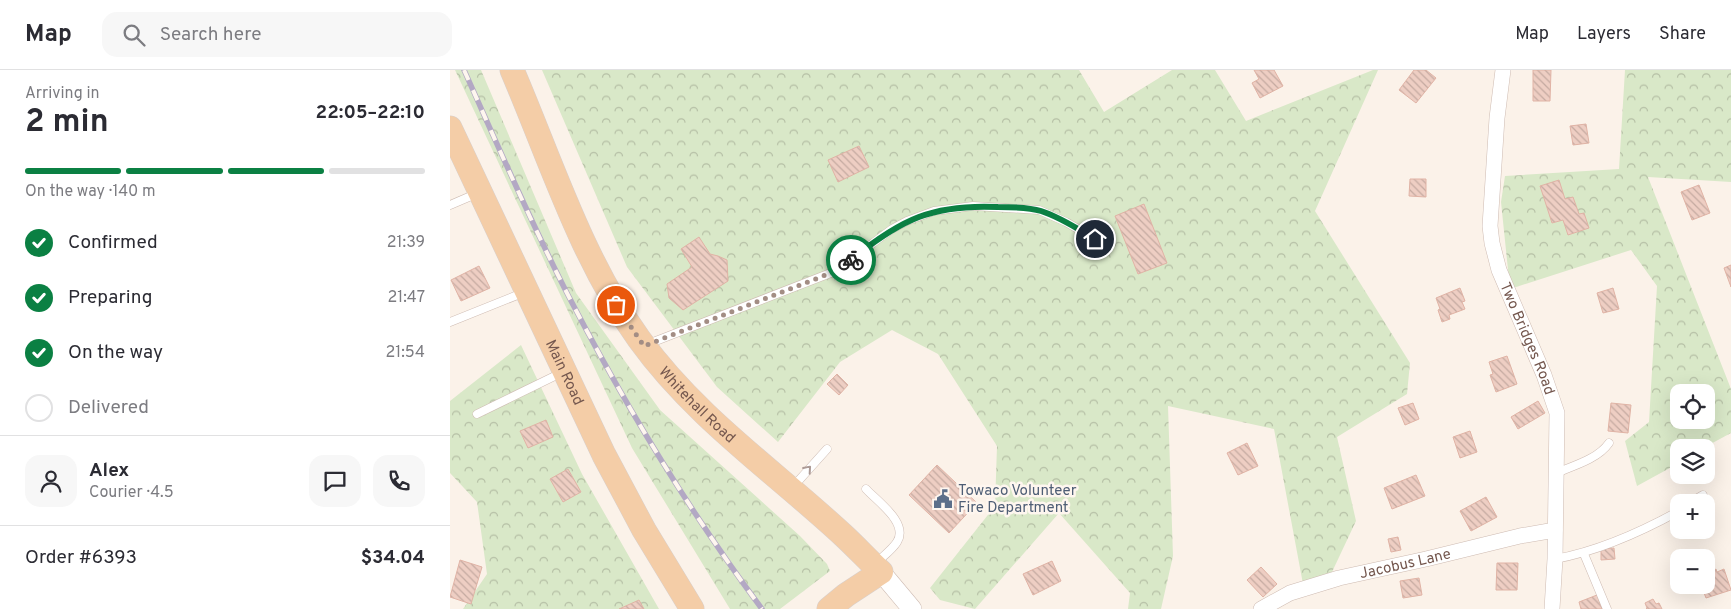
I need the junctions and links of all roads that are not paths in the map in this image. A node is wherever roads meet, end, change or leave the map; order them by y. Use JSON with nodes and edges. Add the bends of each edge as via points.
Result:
{"nodes":[{"id":1,"x":512,"y":70,"type":"edge"},
{"id":2,"x":1503,"y":70,"type":"edge"},
{"id":3,"x":450,"y":128,"type":"edge"},
{"id":4,"x":480,"y":192,"type":"junction"},
{"id":5,"x":450,"y":205,"type":"edge"},
{"id":6,"x":1095,"y":239,"type":"dead end"},
{"id":7,"x":527,"y":292,"type":"junction"},
{"id":8,"x":450,"y":322,"type":"edge"},
{"id":9,"x":644,"y":346,"type":"junction"},
{"id":10,"x":564,"y":372,"type":"junction"},
{"id":11,"x":477,"y":414,"type":"dead end"},
{"id":12,"x":1609,"y":443,"type":"dead end"},
{"id":13,"x":827,"y":449,"type":"dead end"},
{"id":14,"x":1556,"y":473,"type":"junction"},
{"id":15,"x":866,"y":489,"type":"dead end"},
{"id":16,"x":791,"y":490,"type":"junction"},
{"id":17,"x":1670,"y":516,"type":"edge"},
{"id":18,"x":1555,"y":530,"type":"junction"},
{"id":19,"x":1584,"y":554,"type":"junction"},
{"id":20,"x":1554,"y":559,"type":"junction"},
{"id":21,"x":877,"y":569,"type":"junction"},
{"id":22,"x":692,"y":609,"type":"edge"},
{"id":23,"x":829,"y":609,"type":"edge"},
{"id":24,"x":912,"y":609,"type":"edge"},
{"id":25,"x":1261,"y":609,"type":"edge"},
{"id":26,"x":1552,"y":609,"type":"edge"},
{"id":27,"x":1607,"y":609,"type":"edge"}],
"edges":[{"from":1,"to":9,"type":"main road","name":"Whitehall Road","via":[[599,275]]},
{"from":2,"to":14,"type":"street","name":"Two Bridges Road","via":[[1491,201],[1492,243],[1502,280],[1553,396],[1558,423]]},
{"from":3,"to":4,"type":"main road","name":"Main Road","via":[[459,155]]},
{"from":4,"to":5,"type":"lane"},
{"from":4,"to":7,"type":"main road","name":"Main Road"},
{"from":6,"to":9,"type":"lane","via":[[1039,210],[973,206],[934,211],[892,230],[841,269]]},
{"from":7,"to":8,"type":"lane"},
{"from":7,"to":10,"type":"main road","name":"Main Road"},
{"from":9,"to":16,"type":"main road","name":"Whitehall Road","via":[[695,405]]},
{"from":10,"to":11,"type":"lane"},
{"from":10,"to":22,"type":"main road","name":"Main Road","via":[[644,530]]},
{"from":12,"to":14,"type":"lane","via":[[1598,455]]},
{"from":16,"to":13,"type":"lane","one_way":true},
{"from":14,"to":18,"type":"street","name":"Two Bridges Road"},
{"from":15,"to":21,"type":"lane","via":[[898,522],[900,531],[898,541]]},
{"from":16,"to":21,"type":"main road","name":"Whitehall Road","via":[[844,535]]},
{"from":17,"to":19,"type":"lane"},
{"from":18,"to":20,"type":"street","name":"Two Bridges Road"},
{"from":18,"to":25,"type":"street","name":"Jacobus Lane","via":[[1339,578],[1290,593]]},
{"from":19,"to":20,"type":"lane"},
{"from":19,"to":27,"type":"lane"},
{"from":20,"to":26,"type":"street","name":"Two Bridges Road"},
{"from":21,"to":23,"type":"main road"},
{"from":21,"to":24,"type":"street","name":"Whitehall Road"}]}
